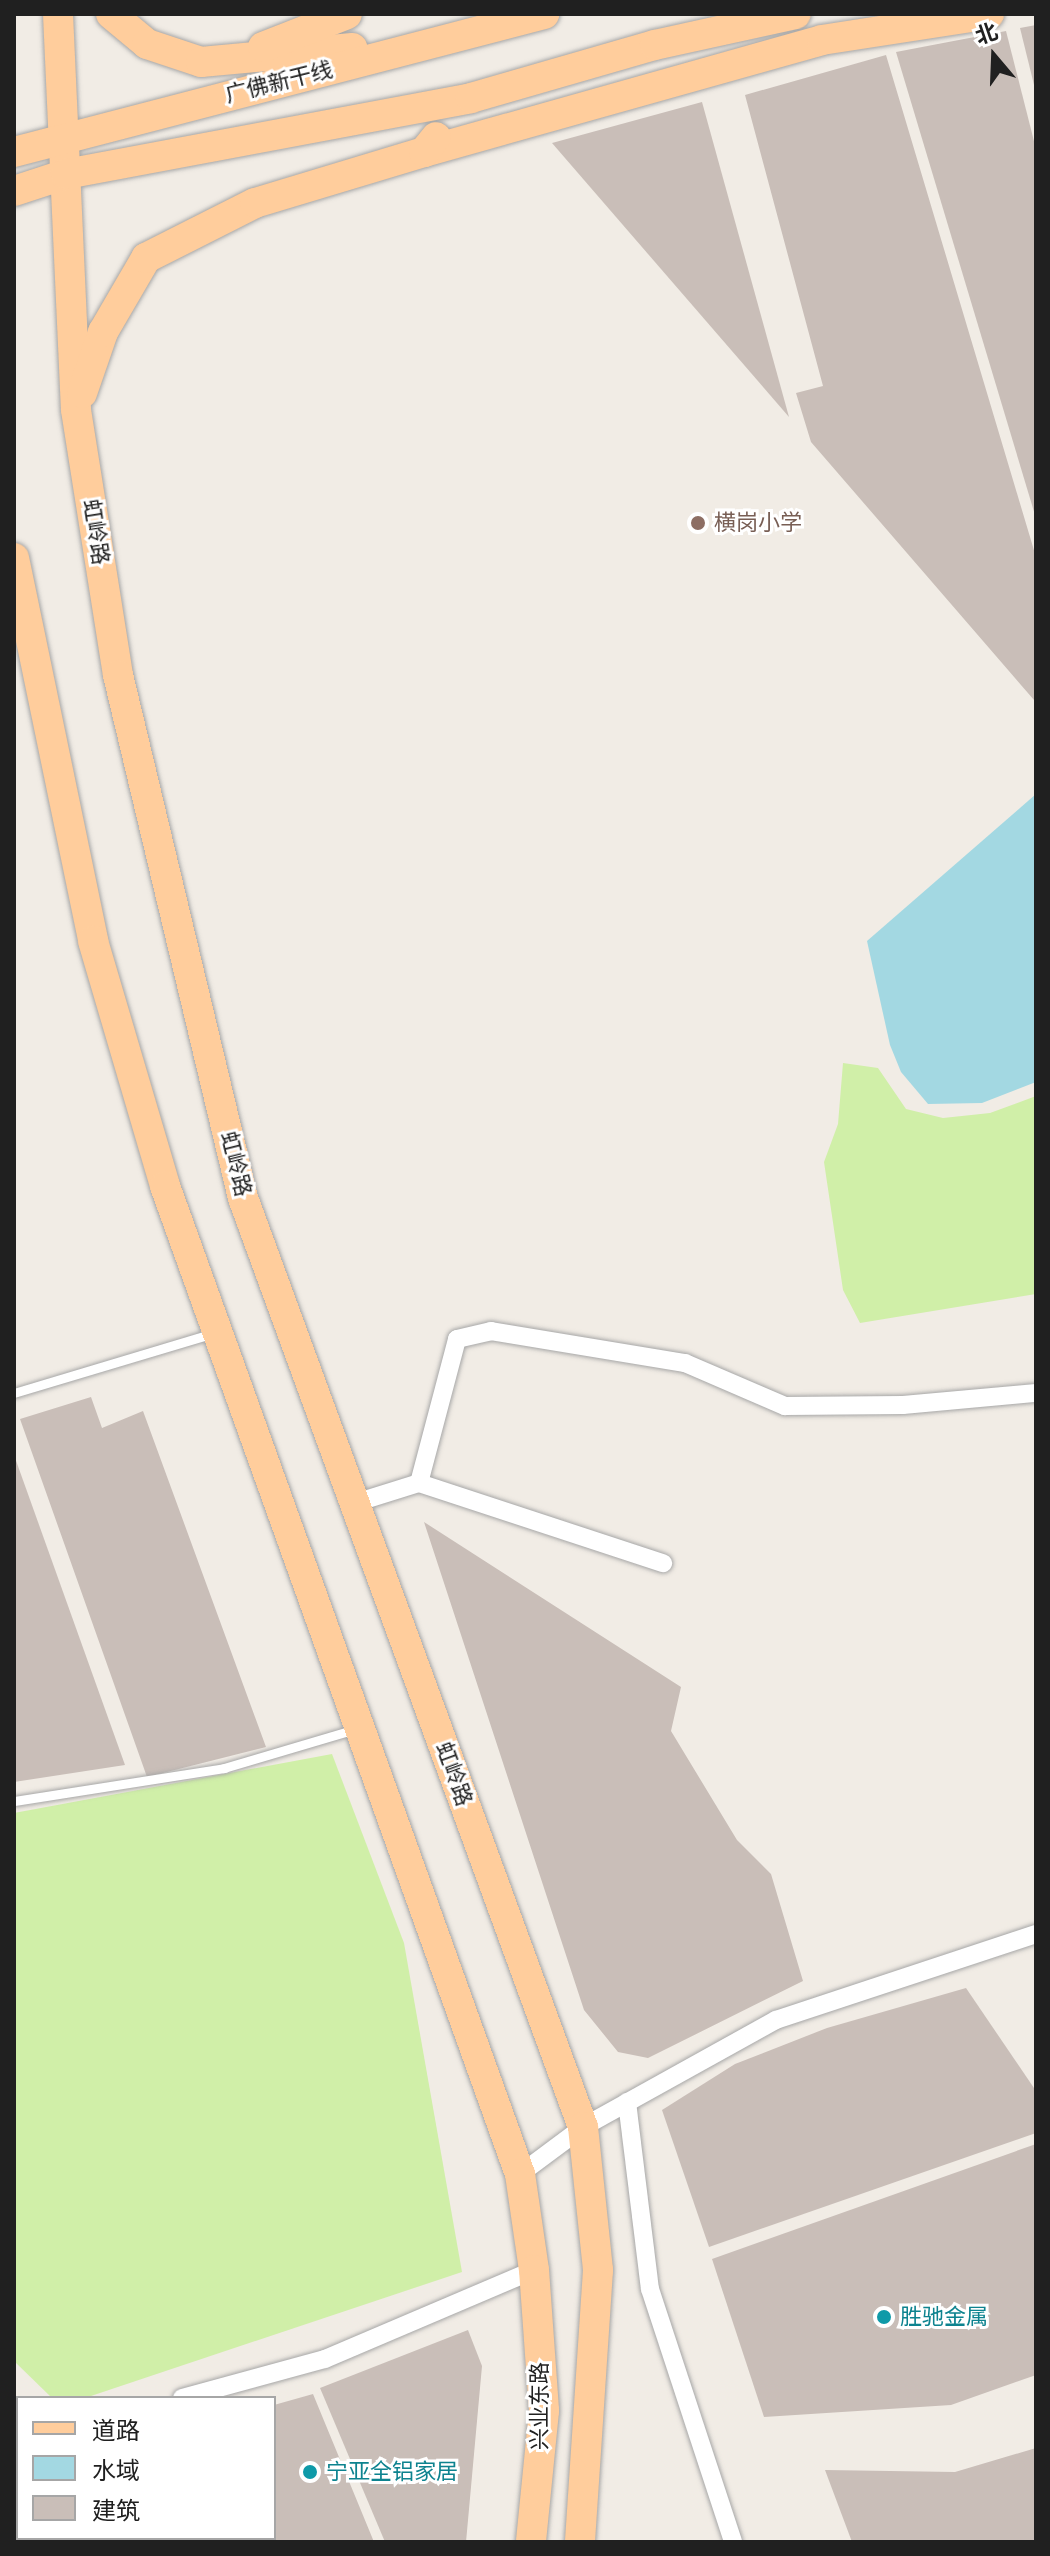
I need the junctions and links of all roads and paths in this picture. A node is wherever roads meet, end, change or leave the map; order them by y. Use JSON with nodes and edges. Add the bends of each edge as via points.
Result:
{"nodes":[{"id":1,"x":58,"y":14,"type":"edge"},
{"id":2,"x":111,"y":14,"type":"edge"},
{"id":3,"x":347,"y":14,"type":"edge"},
{"id":4,"x":544,"y":14,"type":"edge"},
{"id":5,"x":796,"y":14,"type":"edge"},
{"id":6,"x":989,"y":14,"type":"edge"},
{"id":7,"x":453,"y":38,"type":"junction"},
{"id":8,"x":230,"y":60,"type":"junction"},
{"id":9,"x":471,"y":98,"type":"junction"},
{"id":10,"x":64,"y":137,"type":"junction"},
{"id":11,"x":14,"y":152,"type":"edge"},
{"id":12,"x":424,"y":152,"type":"junction"},
{"id":13,"x":66,"y":174,"type":"junction"},
{"id":14,"x":14,"y":191,"type":"edge"},
{"id":15,"x":76,"y":410,"type":"junction"},
{"id":16,"x":14,"y":558,"type":"edge"},
{"id":17,"x":217,"y":1332,"type":"junction"},
{"id":18,"x":14,"y":1393,"type":"edge"},
{"id":19,"x":1036,"y":1393,"type":"edge"},
{"id":20,"x":419,"y":1483,"type":"junction"},
{"id":21,"x":355,"y":1503,"type":"junction"},
{"id":22,"x":663,"y":1563,"type":"dead end"},
{"id":23,"x":359,"y":1728,"type":"junction"},
{"id":24,"x":14,"y":1801,"type":"edge"},
{"id":25,"x":1036,"y":1934,"type":"edge"},
{"id":26,"x":627,"y":2102,"type":"junction"},
{"id":27,"x":583,"y":2127,"type":"junction"},
{"id":28,"x":520,"y":2174,"type":"junction"},
{"id":29,"x":534,"y":2270,"type":"junction"},
{"id":30,"x":189,"y":2396,"type":"edge"},
{"id":31,"x":531,"y":2542,"type":"edge"},
{"id":32,"x":580,"y":2542,"type":"edge"},
{"id":33,"x":733,"y":2542,"type":"edge"}],
"edges":[{"from":1,"to":10,"type":"main road","name":"虹岭路"},
{"from":2,"to":8,"type":"main road","via":[[147,44],[201,62]]},
{"from":3,"to":8,"type":"main road"},
{"from":4,"to":7,"type":"main road","name":"广佛新干线"},
{"from":5,"to":9,"type":"main road","via":[[655,45]]},
{"from":6,"to":12,"type":"main road","via":[[822,40]]},
{"from":7,"to":8,"type":"main road"},
{"from":7,"to":10,"type":"main road","name":"广佛新干线"},
{"from":9,"to":12,"type":"main road"},
{"from":9,"to":13,"type":"main road"},
{"from":10,"to":11,"type":"main road","name":"广佛新干线"},
{"from":10,"to":13,"type":"main road","name":"虹岭路"},
{"from":12,"to":15,"type":"main road","via":[[255,203],[146,258],[103,332]]},
{"from":13,"to":14,"type":"main road"},
{"from":13,"to":15,"type":"main road","name":"虹岭路"},
{"from":15,"to":21,"type":"main road","name":"虹岭路","via":[[118,675],[243,1198]]},
{"from":16,"to":17,"type":"main road","via":[[93,941],[165,1186]]},
{"from":17,"to":18,"type":"lane"},
{"from":17,"to":23,"type":"main road"},
{"from":19,"to":20,"type":"street","via":[[903,1405],[785,1406],[685,1363],[491,1331],[457,1339]]},
{"from":20,"to":21,"type":"street"},
{"from":20,"to":22,"type":"street"},
{"from":21,"to":27,"type":"main road","name":"虹岭路"},
{"from":23,"to":24,"type":"lane","via":[[224,1768]]},
{"from":23,"to":28,"type":"main road"},
{"from":25,"to":26,"type":"street","via":[[776,2020]]},
{"from":26,"to":27,"type":"street"},
{"from":26,"to":33,"type":"street","via":[[650,2289]]},
{"from":27,"to":28,"type":"street"},
{"from":27,"to":32,"type":"main road","name":"虹岭路","via":[[598,2270]]},
{"from":28,"to":29,"type":"main road"},
{"from":29,"to":30,"type":"street","via":[[325,2359]]},
{"from":29,"to":31,"type":"main road","name":"兴业东路","via":[[544,2411]]}]}
